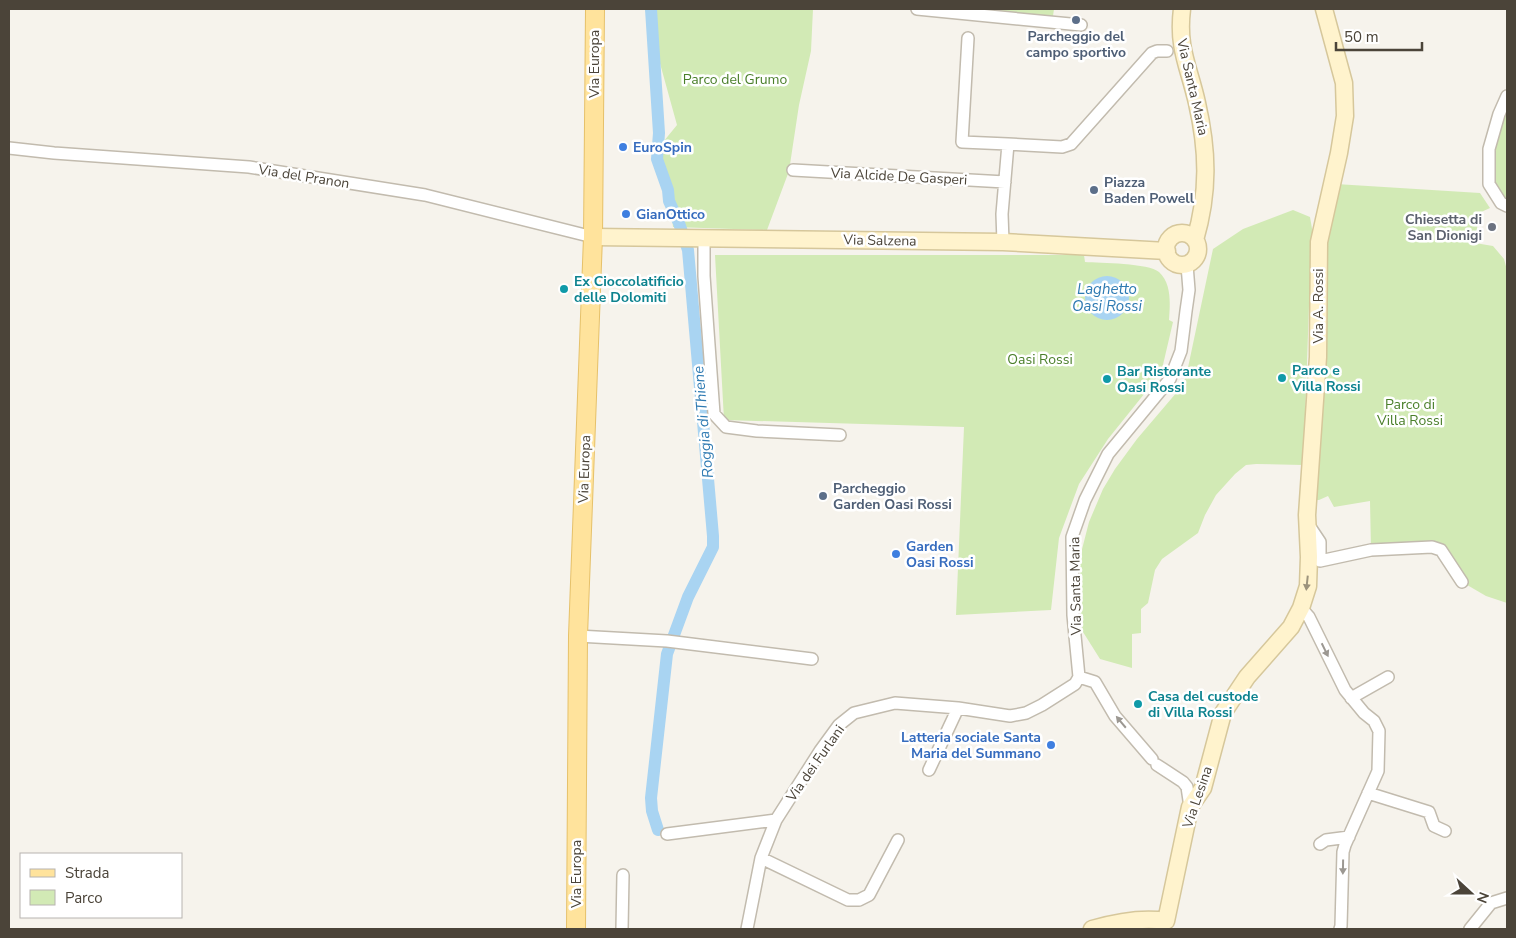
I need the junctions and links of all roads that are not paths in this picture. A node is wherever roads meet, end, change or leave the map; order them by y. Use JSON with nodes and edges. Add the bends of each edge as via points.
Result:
{"nodes":[{"id":1,"x":595,"y":9,"type":"edge"},
{"id":2,"x":917,"y":9,"type":"edge"},
{"id":3,"x":1182,"y":9,"type":"edge"},
{"id":4,"x":1324,"y":9,"type":"edge"},
{"id":5,"x":1081,"y":25,"type":"dead end"},
{"id":6,"x":968,"y":38,"type":"dead end"},
{"id":7,"x":1167,"y":51,"type":"dead end"},
{"id":8,"x":1507,"y":96,"type":"edge"},
{"id":9,"x":1008,"y":144,"type":"junction"},
{"id":10,"x":9,"y":148,"type":"edge"},
{"id":11,"x":793,"y":170,"type":"dead end"},
{"id":12,"x":1005,"y":182,"type":"junction"},
{"id":13,"x":1205,"y":196,"type":"junction"},
{"id":14,"x":1507,"y":206,"type":"edge"},
{"id":15,"x":1178,"y":234,"type":"junction"},
{"id":16,"x":593,"y":237,"type":"junction"},
{"id":17,"x":699,"y":238,"type":"junction"},
{"id":18,"x":1195,"y":240,"type":"junction"},
{"id":19,"x":1004,"y":242,"type":"junction"},
{"id":20,"x":1166,"y":250,"type":"junction"},
{"id":21,"x":1187,"y":265,"type":"junction"},
{"id":22,"x":840,"y":435,"type":"dead end"},
{"id":23,"x":1307,"y":522,"type":"junction"},
{"id":24,"x":1462,"y":582,"type":"dead end"},
{"id":25,"x":1301,"y":608,"type":"junction"},
{"id":26,"x":578,"y":636,"type":"junction"},
{"id":27,"x":812,"y":659,"type":"dead end"},
{"id":28,"x":1079,"y":677,"type":"junction"},
{"id":29,"x":1388,"y":677,"type":"dead end"},
{"id":30,"x":1351,"y":698,"type":"junction"},
{"id":31,"x":958,"y":708,"type":"junction"},
{"id":32,"x":929,"y":770,"type":"dead end"},
{"id":33,"x":1368,"y":793,"type":"junction"},
{"id":34,"x":1190,"y":807,"type":"junction"},
{"id":35,"x":776,"y":820,"type":"junction"},
{"id":36,"x":1445,"y":831,"type":"dead end"},
{"id":37,"x":667,"y":834,"type":"dead end"},
{"id":38,"x":1349,"y":836,"type":"junction"},
{"id":39,"x":898,"y":840,"type":"dead end"},
{"id":40,"x":1320,"y":844,"type":"dead end"},
{"id":41,"x":761,"y":858,"type":"junction"},
{"id":42,"x":623,"y":875,"type":"dead end"},
{"id":43,"x":1507,"y":898,"type":"edge"},
{"id":44,"x":1166,"y":925,"type":"edge"},
{"id":45,"x":576,"y":929,"type":"edge"},
{"id":46,"x":622,"y":929,"type":"edge"},
{"id":47,"x":747,"y":929,"type":"edge"},
{"id":48,"x":1092,"y":929,"type":"edge"},
{"id":49,"x":1340,"y":929,"type":"edge"},
{"id":50,"x":1470,"y":929,"type":"edge"}],
"edges":[{"from":1,"to":16,"type":"main road","name":"Via Europa"},
{"from":2,"to":5,"type":"street"},
{"from":3,"to":13,"type":"street","name":"Via Santa Maria","via":[[1182,52],[1197,101],[1205,145]]},
{"from":4,"to":23,"type":"street","name":"Via A. Rossi","via":[[1344,83],[1345,116],[1319,242],[1318,357]]},
{"from":6,"to":9,"type":"street","via":[[962,142]]},
{"from":7,"to":9,"type":"street","via":[[1152,53],[1071,144],[1062,147]]},
{"from":8,"to":14,"type":"street","via":[[1498,114],[1489,149],[1489,184],[1501,203]]},
{"from":9,"to":12,"type":"street"},
{"from":10,"to":16,"type":"street","name":"Via del Pranon","via":[[249,167],[425,195]]},
{"from":11,"to":12,"type":"street","name":"Via Alcide De Gasperi"},
{"from":12,"to":19,"type":"street"},
{"from":13,"to":15,"type":"street"},
{"from":13,"to":18,"type":"street","name":"Via Santa Maria"},
{"from":15,"to":18,"type":"street"},
{"from":15,"to":20,"type":"street","via":[[1169,241]]},
{"from":16,"to":17,"type":"street","name":"Via Salzena"},
{"from":16,"to":26,"type":"main road","name":"Via Europa"},
{"from":17,"to":19,"type":"street","name":"Via Salzena"},
{"from":17,"to":22,"type":"street","via":[[714,414],[726,427]]},
{"from":18,"to":21,"type":"street","via":[[1197,255]]},
{"from":19,"to":20,"type":"street","name":"Via Salzena"},
{"from":20,"to":21,"type":"street","via":[[1174,263]]},
{"from":21,"to":28,"type":"street","name":"Via Santa Maria","via":[[1190,290],[1180,351],[1170,379],[1108,454],[1085,500],[1072,537],[1073,616]]},
{"from":23,"to":24,"type":"street","via":[[1320,542],[1320,561],[1371,550],[1432,547],[1441,550]]},
{"from":23,"to":25,"type":"street","name":"Via A. Rossi","one_way":true,"via":[[1308,586]]},
{"from":25,"to":30,"type":"street","one_way":true,"via":[[1309,617]]},
{"from":25,"to":34,"type":"street","name":"Via Lesina","via":[[1291,627],[1247,677],[1223,713],[1202,788]]},
{"from":26,"to":27,"type":"street","via":[[673,642]]},
{"from":26,"to":45,"type":"main road","name":"Via Europa"},
{"from":28,"to":31,"type":"street","name":"Via dei Furlani","via":[[1075,684],[1026,713],[1010,716]]},
{"from":34,"to":28,"type":"street","one_way":true,"via":[[1187,787],[1183,782],[1155,762],[1115,716],[1095,682]]},
{"from":29,"to":30,"type":"street"},
{"from":30,"to":33,"type":"street","via":[[1374,721],[1379,731],[1378,771]]},
{"from":31,"to":32,"type":"street"},
{"from":31,"to":35,"type":"street","name":"Via dei Furlani","via":[[895,703],[854,713],[839,725]]},
{"from":33,"to":36,"type":"street","via":[[1429,812],[1434,826]]},
{"from":33,"to":38,"type":"street"},
{"from":34,"to":44,"type":"street","name":"Via Lesina"},
{"from":35,"to":37,"type":"street"},
{"from":35,"to":41,"type":"street","name":"Via dei Furlani"},
{"from":38,"to":40,"type":"street"},
{"from":38,"to":49,"type":"street","one_way":true,"via":[[1343,852]]},
{"from":39,"to":41,"type":"street","via":[[869,895],[858,900],[848,900]]},
{"from":41,"to":47,"type":"street","name":"Via dei Furlani"},
{"from":42,"to":46,"type":"street"},
{"from":43,"to":50,"type":"street","via":[[1491,903]]},
{"from":44,"to":48,"type":"street","via":[[1139,920]]}]}
